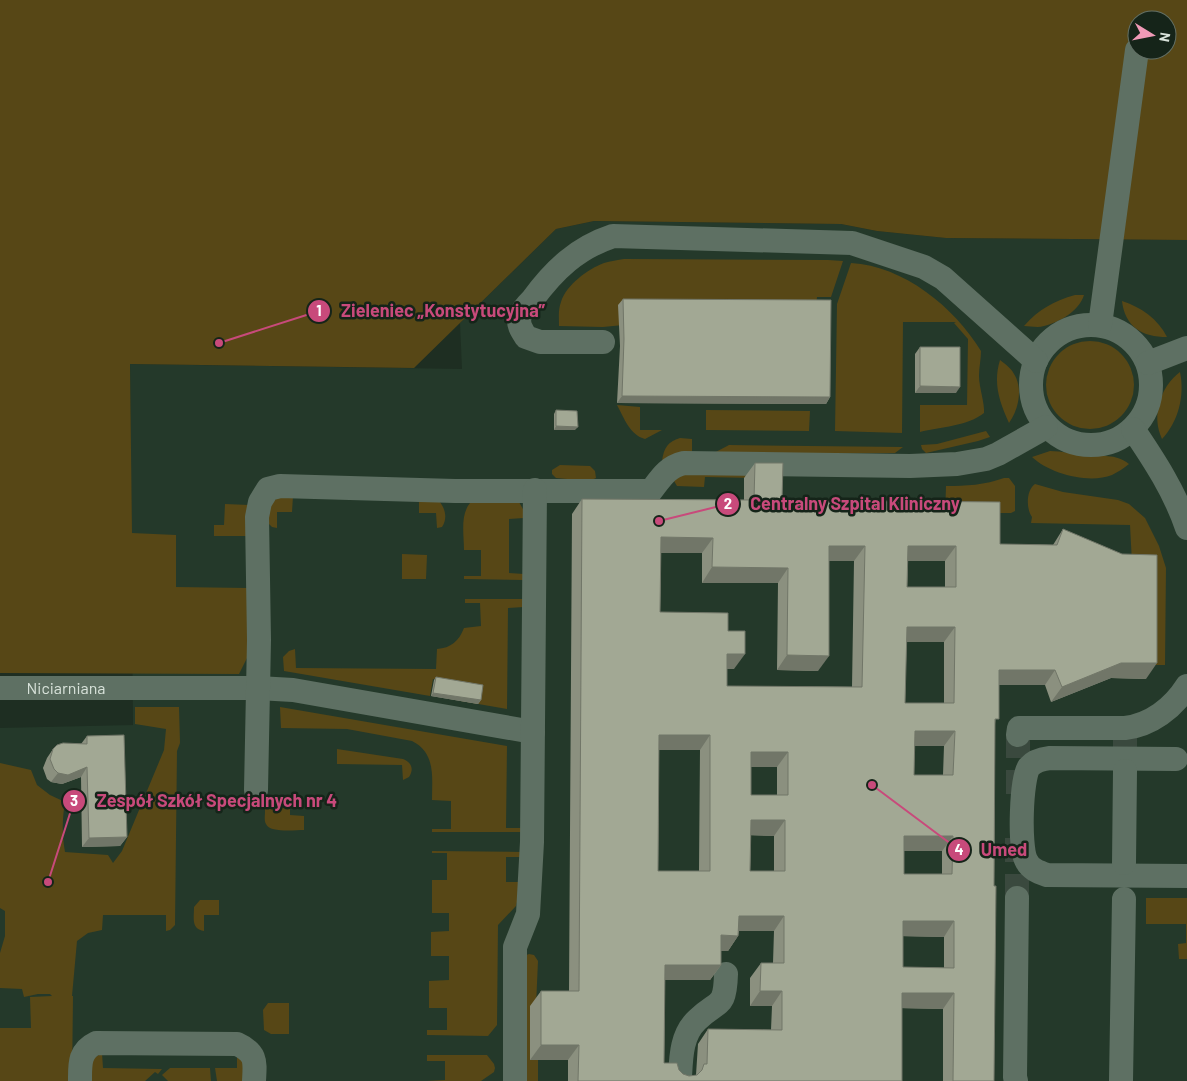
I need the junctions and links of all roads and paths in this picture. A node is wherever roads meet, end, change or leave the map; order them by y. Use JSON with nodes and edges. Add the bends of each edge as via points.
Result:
{"nodes":[{"id":1,"x":1137,"y":60,"type":"edge"},
{"id":2,"x":1100,"y":325,"type":"junction"},
{"id":3,"x":603,"y":342,"type":"dead end"},
{"id":4,"x":1187,"y":348,"type":"edge"},
{"id":5,"x":1036,"y":361,"type":"junction"},
{"id":6,"x":1148,"y":363,"type":"junction"},
{"id":7,"x":1046,"y":427,"type":"junction"},
{"id":8,"x":1133,"y":429,"type":"junction"},
{"id":9,"x":536,"y":490,"type":"junction"},
{"id":10,"x":1187,"y":528,"type":"edge"},
{"id":11,"x":1187,"y":686,"type":"edge"},
{"id":12,"x":0,"y":688,"type":"edge"},
{"id":13,"x":258,"y":688,"type":"junction"},
{"id":14,"x":533,"y":732,"type":"junction"},
{"id":15,"x":1018,"y":734,"type":"dead end"},
{"id":16,"x":1176,"y":759,"type":"dead end"},
{"id":17,"x":1125,"y":775,"type":"tunnel mouth"},
{"id":18,"x":256,"y":790,"type":"dead end"},
{"id":19,"x":1124,"y":863,"type":"dead end"},
{"id":20,"x":1187,"y":876,"type":"edge"},
{"id":21,"x":1017,"y":898,"type":"tunnel mouth"},
{"id":22,"x":1124,"y":899,"type":"dead end"},
{"id":23,"x":726,"y":974,"type":"dead end"},
{"id":24,"x":680,"y":1078,"type":"edge"},
{"id":25,"x":80,"y":1081,"type":"edge"},
{"id":26,"x":254,"y":1081,"type":"edge"},
{"id":27,"x":515,"y":1081,"type":"edge"},
{"id":28,"x":1016,"y":1081,"type":"edge"},
{"id":29,"x":1121,"y":1081,"type":"edge"}],
"edges":[{"from":1,"to":2,"type":"street"},
{"from":2,"to":5,"type":"street","via":[[1080,326],[1062,332],[1046,345]]},
{"from":2,"to":6,"type":"street","via":[[1129,337]]},
{"from":3,"to":5,"type":"street","via":[[540,342],[526,338],[520,327],[520,315],[540,289],[567,261],[594,243],[613,236],[852,243],[924,267],[943,278]]},
{"from":4,"to":6,"type":"street"},
{"from":5,"to":7,"type":"street","via":[[1032,393]]},
{"from":6,"to":8,"type":"street","via":[[1150,398],[1141,420]]},
{"from":7,"to":8,"type":"street","via":[[1071,442],[1087,445],[1119,439]]},
{"from":7,"to":9,"type":"street","via":[[998,454],[971,462],[910,466],[684,463],[666,471],[651,491]]},
{"from":8,"to":10,"type":"street","via":[[1171,489]]},
{"from":9,"to":13,"type":"street","via":[[280,486],[268,489],[260,502],[257,517]]},
{"from":9,"to":14,"type":"street"},
{"from":11,"to":15,"type":"street","via":[[1164,711],[1149,722],[1125,732],[1019,728]]},
{"from":12,"to":13,"type":"street","name":"Niciarniana"},
{"from":13,"to":14,"type":"street","name":"Niciarniana","via":[[292,690]]},
{"from":13,"to":18,"type":"street"},
{"from":14,"to":27,"type":"street","via":[[528,914],[515,947]]},
{"from":16,"to":20,"type":"street","via":[[1050,758],[1030,765],[1023,787],[1022,849],[1035,872],[1047,875]]},
{"from":17,"to":19,"type":"street"},
{"from":21,"to":28,"type":"street"},
{"from":22,"to":29,"type":"street"},
{"from":23,"to":24,"type":"street","via":[[721,1001],[696,1020],[686,1036]]},
{"from":25,"to":26,"type":"street","via":[[80,1060],[84,1053],[96,1043],[105,1043],[237,1044],[250,1052],[255,1060]]}]}
